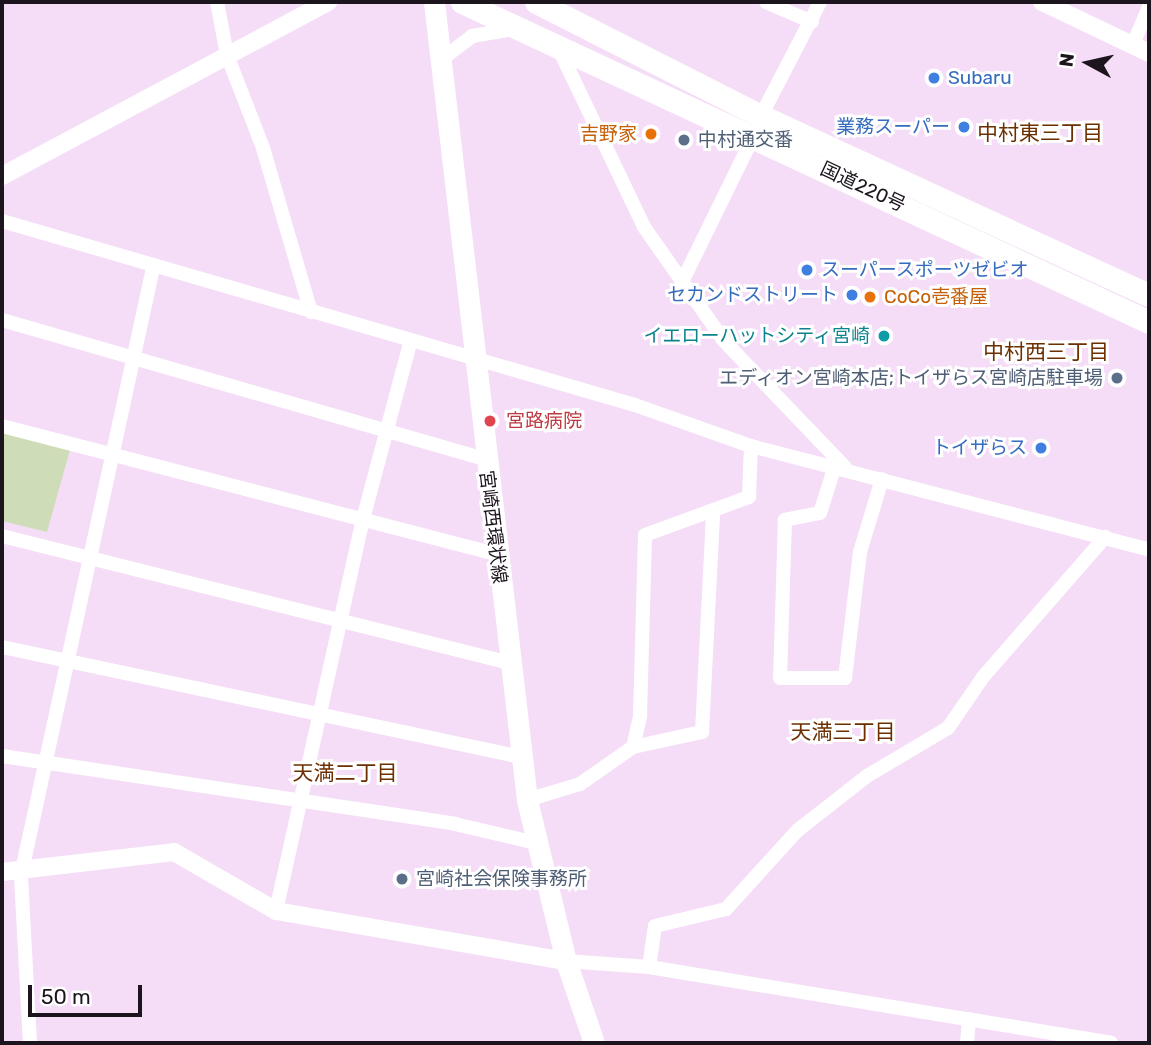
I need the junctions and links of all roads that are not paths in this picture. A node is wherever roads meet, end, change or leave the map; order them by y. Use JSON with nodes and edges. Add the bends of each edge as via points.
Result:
{"nodes":[{"id":1,"x":217,"y":2,"type":"edge"},
{"id":2,"x":328,"y":2,"type":"edge"},
{"id":3,"x":434,"y":2,"type":"edge"},
{"id":4,"x":462,"y":2,"type":"edge"},
{"id":5,"x":536,"y":2,"type":"edge"},
{"id":6,"x":766,"y":2,"type":"edge"},
{"id":7,"x":820,"y":2,"type":"edge"},
{"id":8,"x":1042,"y":2,"type":"edge"},
{"id":9,"x":1149,"y":7,"type":"edge"},
{"id":10,"x":812,"y":22,"type":"junction"},
{"id":11,"x":546,"y":38,"type":"junction"},
{"id":12,"x":1133,"y":44,"type":"junction"},
{"id":13,"x":1149,"y":52,"type":"edge"},
{"id":14,"x":226,"y":55,"type":"junction"},
{"id":15,"x":442,"y":59,"type":"junction"},
{"id":16,"x":757,"y":126,"type":"junction"},
{"id":17,"x":2,"y":176,"type":"edge"},
{"id":18,"x":2,"y":221,"type":"edge"},
{"id":19,"x":153,"y":268,"type":"junction"},
{"id":20,"x":682,"y":282,"type":"junction"},
{"id":21,"x":1149,"y":295,"type":"edge"},
{"id":22,"x":312,"y":312,"type":"junction"},
{"id":23,"x":2,"y":320,"type":"edge"},
{"id":24,"x":1149,"y":322,"type":"edge"},
{"id":25,"x":411,"y":340,"type":"junction"},
{"id":26,"x":135,"y":361,"type":"junction"},
{"id":27,"x":476,"y":361,"type":"junction"},
{"id":28,"x":2,"y":426,"type":"edge"},
{"id":29,"x":388,"y":431,"type":"junction"},
{"id":30,"x":751,"y":446,"type":"junction"},
{"id":31,"x":114,"y":453,"type":"junction"},
{"id":32,"x":485,"y":459,"type":"junction"},
{"id":33,"x":841,"y":467,"type":"junction"},
{"id":34,"x":882,"y":479,"type":"junction"},
{"id":35,"x":713,"y":512,"type":"junction"},
{"id":36,"x":363,"y":519,"type":"junction"},
{"id":37,"x":2,"y":536,"type":"edge"},
{"id":38,"x":1105,"y":537,"type":"junction"},
{"id":39,"x":1149,"y":550,"type":"edge"},
{"id":40,"x":496,"y":554,"type":"junction"},
{"id":41,"x":89,"y":557,"type":"junction"},
{"id":42,"x":340,"y":622,"type":"junction"},
{"id":43,"x":2,"y":647,"type":"edge"},
{"id":44,"x":66,"y":662,"type":"junction"},
{"id":45,"x":510,"y":663,"type":"junction"},
{"id":46,"x":321,"y":718,"type":"junction"},
{"id":47,"x":632,"y":747,"type":"junction"},
{"id":48,"x":2,"y":756,"type":"edge"},
{"id":49,"x":521,"y":757,"type":"junction"},
{"id":50,"x":45,"y":763,"type":"junction"},
{"id":51,"x":527,"y":800,"type":"junction"},
{"id":52,"x":298,"y":802,"type":"junction"},
{"id":53,"x":536,"y":843,"type":"junction"},
{"id":54,"x":2,"y":872,"type":"edge"},
{"id":55,"x":22,"y":875,"type":"junction"},
{"id":56,"x":276,"y":911,"type":"junction"},
{"id":57,"x":566,"y":961,"type":"junction"},
{"id":58,"x":649,"y":967,"type":"junction"},
{"id":59,"x":969,"y":1019,"type":"junction"},
{"id":60,"x":30,"y":1043,"type":"edge"},
{"id":61,"x":594,"y":1043,"type":"edge"},
{"id":62,"x":967,"y":1043,"type":"edge"},
{"id":63,"x":1111,"y":1043,"type":"edge"}],
"edges":[{"from":1,"to":14,"type":"street"},
{"from":2,"to":14,"type":"street"},
{"from":3,"to":15,"type":"main road","name":"宮崎西環状線"},
{"from":4,"to":11,"type":"highway","name":"国道220号"},
{"from":5,"to":16,"type":"highway","name":"国道220号"},
{"from":6,"to":10,"type":"street"},
{"from":7,"to":10,"type":"street"},
{"from":8,"to":12,"type":"street"},
{"from":9,"to":12,"type":"street"},
{"from":10,"to":16,"type":"street"},
{"from":11,"to":15,"type":"street","via":[[505,27],[472,36]]},
{"from":11,"to":16,"type":"highway","name":"国道220号"},
{"from":11,"to":20,"type":"street","via":[[636,212]]},
{"from":12,"to":13,"type":"street"},
{"from":14,"to":17,"type":"street"},
{"from":14,"to":22,"type":"street","via":[[263,148]]},
{"from":15,"to":27,"type":"main road","name":"宮崎西環状線"},
{"from":16,"to":20,"type":"street"},
{"from":16,"to":21,"type":"highway","name":"国道220号"},
{"from":16,"to":24,"type":"highway","name":"国道220号"},
{"from":18,"to":19,"type":"street"},
{"from":19,"to":22,"type":"street"},
{"from":19,"to":26,"type":"street"},
{"from":20,"to":33,"type":"street","via":[[724,341]]},
{"from":22,"to":25,"type":"street"},
{"from":23,"to":26,"type":"street"},
{"from":25,"to":27,"type":"street"},
{"from":25,"to":29,"type":"street"},
{"from":26,"to":29,"type":"street"},
{"from":26,"to":31,"type":"street"},
{"from":27,"to":30,"type":"street","via":[[635,405]]},
{"from":27,"to":32,"type":"main road","name":"宮崎西環状線"},
{"from":28,"to":31,"type":"street"},
{"from":29,"to":32,"type":"street"},
{"from":29,"to":36,"type":"street"},
{"from":30,"to":33,"type":"street"},
{"from":30,"to":35,"type":"street","via":[[749,497]]},
{"from":31,"to":36,"type":"street"},
{"from":31,"to":41,"type":"street"},
{"from":32,"to":40,"type":"main road","name":"宮崎西環状線"},
{"from":33,"to":34,"type":"street"},
{"from":33,"to":34,"type":"street","via":[[820,513],[785,520],[780,678],[845,678],[860,552]]},
{"from":34,"to":38,"type":"street"},
{"from":35,"to":47,"type":"street","via":[[645,535],[640,716]]},
{"from":35,"to":47,"type":"street","via":[[702,732]]},
{"from":36,"to":40,"type":"street"},
{"from":36,"to":42,"type":"street"},
{"from":37,"to":41,"type":"street"},
{"from":38,"to":39,"type":"street"},
{"from":38,"to":58,"type":"street","via":[[983,677],[948,727],[867,776],[798,830],[726,909],[655,926]]},
{"from":40,"to":45,"type":"main road","name":"宮崎西環状線"},
{"from":41,"to":42,"type":"street"},
{"from":41,"to":44,"type":"street"},
{"from":42,"to":45,"type":"street"},
{"from":42,"to":46,"type":"street"},
{"from":43,"to":44,"type":"street"},
{"from":44,"to":46,"type":"street"},
{"from":44,"to":50,"type":"street"},
{"from":45,"to":49,"type":"main road","name":"宮崎西環状線"},
{"from":46,"to":49,"type":"street","via":[[486,745]]},
{"from":46,"to":52,"type":"street"},
{"from":47,"to":51,"type":"street","via":[[580,784]]},
{"from":48,"to":50,"type":"street"},
{"from":49,"to":51,"type":"main road","name":"宮崎西環状線"},
{"from":50,"to":52,"type":"street"},
{"from":50,"to":55,"type":"street"},
{"from":51,"to":53,"type":"main road","name":"宮崎西環状線"},
{"from":52,"to":53,"type":"street","via":[[455,824]]},
{"from":52,"to":56,"type":"street"},
{"from":53,"to":57,"type":"main road","name":"宮崎西環状線"},
{"from":54,"to":55,"type":"street"},
{"from":55,"to":56,"type":"street","via":[[174,852]]},
{"from":55,"to":60,"type":"street"},
{"from":56,"to":57,"type":"street"},
{"from":57,"to":58,"type":"street"},
{"from":57,"to":61,"type":"main road","name":"宮崎西環状線"},
{"from":58,"to":59,"type":"street"},
{"from":59,"to":62,"type":"street"},
{"from":59,"to":63,"type":"street"}]}
